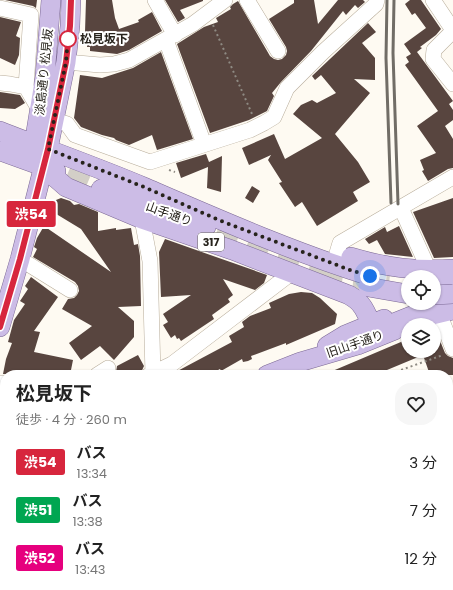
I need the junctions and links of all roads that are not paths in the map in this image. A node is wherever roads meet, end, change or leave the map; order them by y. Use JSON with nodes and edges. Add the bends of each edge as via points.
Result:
{"nodes":[{"id":1,"x":51,"y":0,"type":"edge"},
{"id":2,"x":71,"y":0,"type":"edge"},
{"id":3,"x":155,"y":0,"type":"edge"},
{"id":4,"x":224,"y":0,"type":"edge"},
{"id":5,"x":247,"y":0,"type":"edge"},
{"id":6,"x":377,"y":0,"type":"edge"},
{"id":7,"x":433,"y":0,"type":"edge"},
{"id":8,"x":0,"y":8,"type":"edge"},
{"id":9,"x":453,"y":30,"type":"edge"},
{"id":10,"x":171,"y":37,"type":"junction"},
{"id":11,"x":278,"y":51,"type":"dead end"},
{"id":12,"x":66,"y":62,"type":"junction"},
{"id":13,"x":0,"y":84,"type":"edge"},
{"id":14,"x":453,"y":84,"type":"edge"},
{"id":15,"x":26,"y":88,"type":"junction"},
{"id":16,"x":47,"y":115,"type":"junction"},
{"id":17,"x":0,"y":131,"type":"edge"},
{"id":18,"x":204,"y":144,"type":"junction"},
{"id":19,"x":0,"y":151,"type":"edge"},
{"id":20,"x":39,"y":156,"type":"junction"},
{"id":21,"x":76,"y":160,"type":"junction"},
{"id":22,"x":453,"y":177,"type":"edge"},
{"id":23,"x":401,"y":208,"type":"junction"},
{"id":24,"x":142,"y":219,"type":"junction"},
{"id":25,"x":337,"y":253,"type":"junction"},
{"id":26,"x":20,"y":259,"type":"junction"},
{"id":27,"x":453,"y":269,"type":"edge"},
{"id":28,"x":406,"y":270,"type":"edge"},
{"id":29,"x":429,"y":270,"type":"edge"},
{"id":30,"x":288,"y":271,"type":"junction"},
{"id":31,"x":441,"y":273,"type":"edge"},
{"id":32,"x":441,"y":279,"type":"edge"},
{"id":33,"x":369,"y":282,"type":"junction"},
{"id":34,"x":401,"y":282,"type":"edge"},
{"id":35,"x":453,"y":282,"type":"edge"},
{"id":36,"x":0,"y":283,"type":"edge"},
{"id":37,"x":453,"y":285,"type":"edge"},
{"id":38,"x":70,"y":290,"type":"dead end"},
{"id":39,"x":401,"y":292,"type":"edge"},
{"id":40,"x":453,"y":294,"type":"edge"},
{"id":41,"x":441,"y":299,"type":"edge"},
{"id":42,"x":441,"y":302,"type":"edge"},
{"id":43,"x":425,"y":310,"type":"edge"},
{"id":44,"x":426,"y":310,"type":"edge"},
{"id":45,"x":437,"y":310,"type":"edge"},
{"id":46,"x":373,"y":324,"type":"junction"},
{"id":47,"x":0,"y":327,"type":"edge"},
{"id":48,"x":449,"y":352,"type":"edge"},
{"id":49,"x":300,"y":362,"type":"junction"},
{"id":50,"x":152,"y":370,"type":"edge"},
{"id":51,"x":160,"y":370,"type":"edge"},
{"id":52,"x":280,"y":370,"type":"edge"}],
"edges":[{"from":1,"to":16,"type":"main road","name":"淡島通り 松見坂","via":[[46,76]]},
{"from":2,"to":12,"type":"main road","name":"淡島通り 松見坂"},
{"from":3,"to":10,"type":"street"},
{"from":4,"to":10,"type":"street"},
{"from":5,"to":11,"type":"street"},
{"from":6,"to":18,"type":"street","via":[[376,4],[287,88],[274,117],[258,126]]},
{"from":7,"to":9,"type":"street"},
{"from":8,"to":15,"type":"street","via":[[31,15]]},
{"from":9,"to":14,"type":"street","via":[[434,50],[433,59]]},
{"from":10,"to":12,"type":"street","via":[[129,60],[114,64]]},
{"from":10,"to":18,"type":"street"},
{"from":12,"to":16,"type":"main road","name":"淡島通り 松見坂"},
{"from":13,"to":15,"type":"street"},
{"from":15,"to":16,"type":"street"},
{"from":16,"to":18,"type":"street","via":[[67,124],[75,135],[150,162]]},
{"from":16,"to":20,"type":"main road","name":"淡島通り 松見坂"},
{"from":17,"to":20,"type":"main road","name":"山手通り","number":"317"},
{"from":19,"to":20,"type":"main road","name":"山手通り","number":"317"},
{"from":20,"to":21,"type":"main road","name":"山手通り","number":"317"},
{"from":20,"to":24,"type":"main road","number":"317","via":[[66,187]]},
{"from":20,"to":26,"type":"main road"},
{"from":20,"to":33,"type":"main road","name":"山手通り","number":"317","via":[[211,229],[328,275]]},
{"from":20,"to":36,"type":"main road"},
{"from":21,"to":25,"type":"main road","number":"317","via":[[107,163]]},
{"from":21,"to":33,"type":"main road","name":"山手通り","number":"317","via":[[221,221],[350,270]]},
{"from":22,"to":23,"type":"street"},
{"from":23,"to":25,"type":"street","via":[[340,243]]},
{"from":23,"to":29,"type":"street"},
{"from":24,"to":30,"type":"main road","number":"317"},
{"from":24,"to":50,"type":"street","via":[[150,261]]},
{"from":25,"to":28,"type":"main road","number":"317"},
{"from":26,"to":38,"type":"street"},
{"from":26,"to":47,"type":"main road"},
{"from":27,"to":31,"type":"main road","number":"317"},
{"from":30,"to":46,"type":"main road","number":"317","via":[[354,298]]},
{"from":30,"to":51,"type":"street","via":[[285,278],[172,364]]},
{"from":32,"to":35,"type":"main road","number":"317"},
{"from":33,"to":34,"type":"main road","name":"山手通り","number":"317"},
{"from":33,"to":39,"type":"main road","name":"山手通り","number":"317","bridge":true},
{"from":37,"to":41,"type":"main road"},
{"from":40,"to":42,"type":"main road","bridge":true},
{"from":43,"to":46,"type":"main road","via":[[381,328],[376,328]]},
{"from":44,"to":49,"type":"main road","name":"旧山手通り","via":[[358,345]]},
{"from":45,"to":48,"type":"street"},
{"from":46,"to":49,"type":"main road","name":"旧山手通り","via":[[345,335]]},
{"from":49,"to":52,"type":"main road","name":"旧山手通り"}]}
